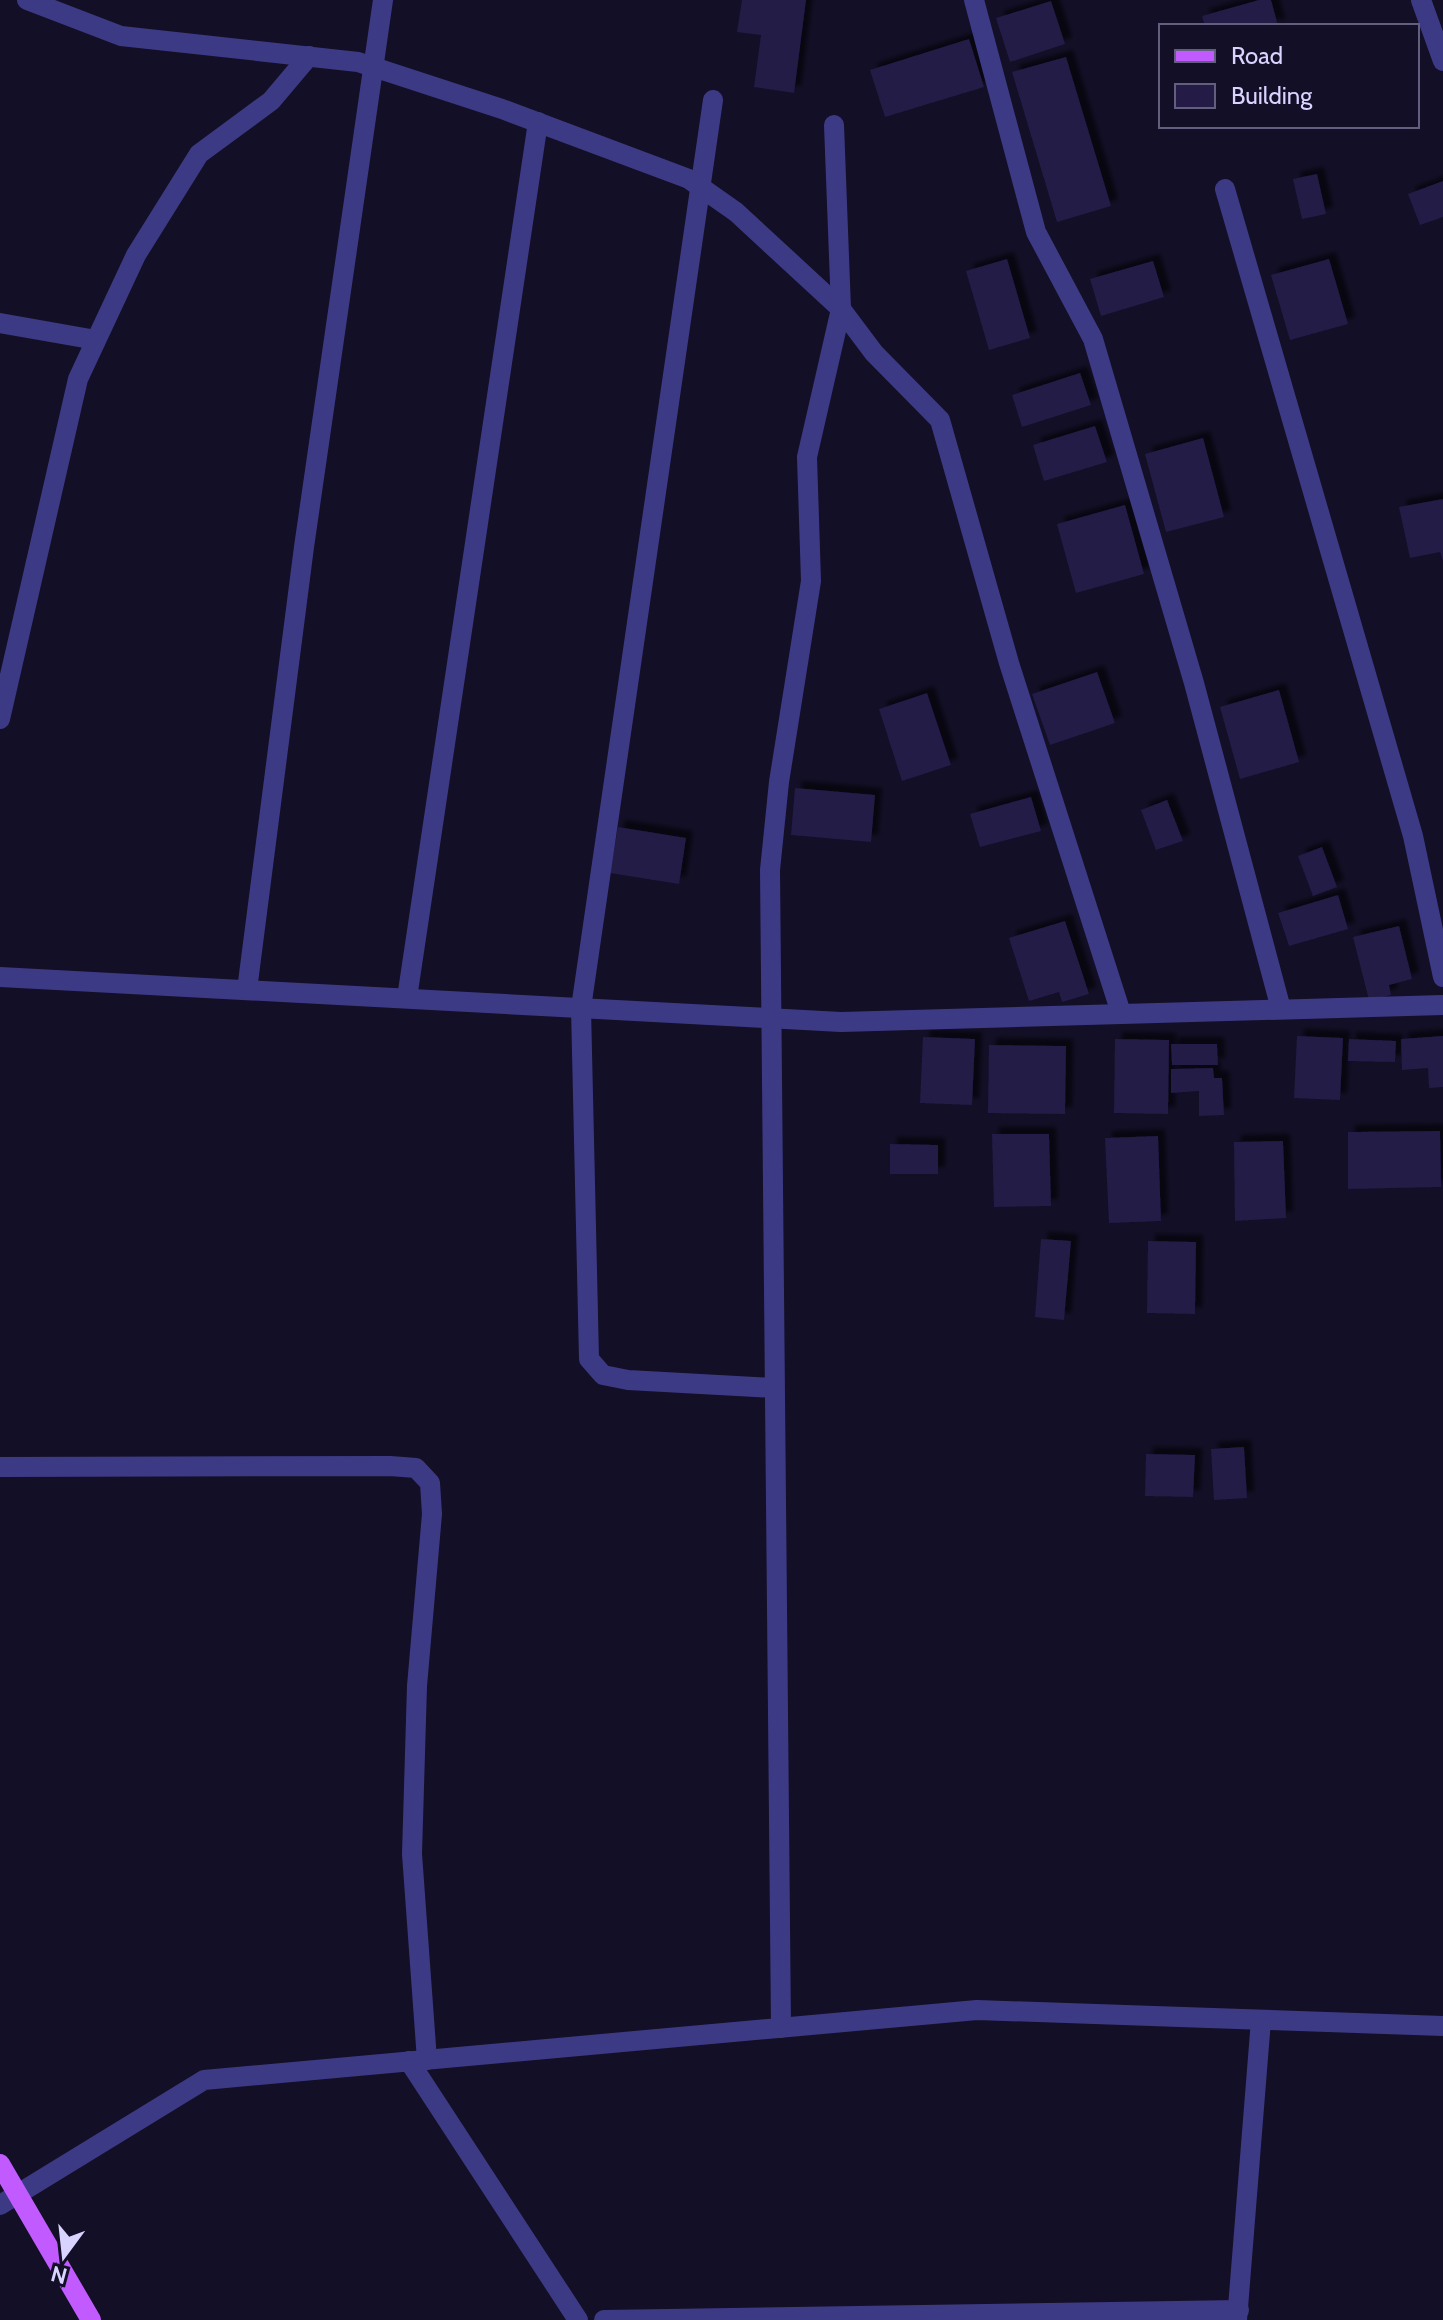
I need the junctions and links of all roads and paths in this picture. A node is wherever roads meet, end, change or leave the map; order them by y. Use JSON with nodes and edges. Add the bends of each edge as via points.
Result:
{"nodes":[{"id":1,"x":27,"y":0,"type":"edge"},
{"id":2,"x":383,"y":0,"type":"edge"},
{"id":3,"x":974,"y":0,"type":"edge"},
{"id":4,"x":1421,"y":0,"type":"edge"},
{"id":5,"x":309,"y":56,"type":"junction"},
{"id":6,"x":1443,"y":61,"type":"edge"},
{"id":7,"x":374,"y":67,"type":"junction"},
{"id":8,"x":713,"y":100,"type":"dead end"},
{"id":9,"x":538,"y":122,"type":"junction"},
{"id":10,"x":834,"y":125,"type":"dead end"},
{"id":11,"x":699,"y":186,"type":"junction"},
{"id":12,"x":1225,"y":189,"type":"dead end"},
{"id":13,"x":841,"y":309,"type":"junction"},
{"id":14,"x":0,"y":323,"type":"edge"},
{"id":15,"x":96,"y":340,"type":"junction"},
{"id":16,"x":0,"y":719,"type":"edge"},
{"id":17,"x":0,"y":977,"type":"edge"},
{"id":18,"x":1443,"y":977,"type":"edge"},
{"id":19,"x":247,"y":990,"type":"junction"},
{"id":20,"x":407,"y":998,"type":"junction"},
{"id":21,"x":1443,"y":1005,"type":"edge"},
{"id":22,"x":581,"y":1008,"type":"junction"},
{"id":23,"x":1281,"y":1009,"type":"junction"},
{"id":24,"x":1121,"y":1013,"type":"junction"},
{"id":25,"x":769,"y":1018,"type":"junction"},
{"id":26,"x":774,"y":1388,"type":"junction"},
{"id":27,"x":0,"y":1467,"type":"edge"},
{"id":28,"x":1261,"y":2020,"type":"junction"},
{"id":29,"x":1443,"y":2026,"type":"edge"},
{"id":30,"x":781,"y":2028,"type":"junction"},
{"id":31,"x":418,"y":2061,"type":"junction"},
{"id":32,"x":0,"y":2164,"type":"edge"},
{"id":33,"x":9,"y":2199,"type":"edge"},
{"id":34,"x":1238,"y":2315,"type":"edge"},
{"id":35,"x":91,"y":2320,"type":"edge"},
{"id":36,"x":578,"y":2320,"type":"edge"},
{"id":37,"x":604,"y":2320,"type":"edge"}],
"edges":[{"from":1,"to":5,"type":"street","via":[[121,36]]},
{"from":2,"to":7,"type":"street"},
{"from":3,"to":23,"type":"street","via":[[1036,232],[1093,339],[1194,683]]},
{"from":4,"to":6,"type":"street"},
{"from":5,"to":7,"type":"street"},
{"from":5,"to":15,"type":"street","via":[[271,101],[199,154],[136,255]]},
{"from":7,"to":9,"type":"street"},
{"from":7,"to":19,"type":"street"},
{"from":8,"to":11,"type":"street"},
{"from":9,"to":11,"type":"street"},
{"from":9,"to":20,"type":"street"},
{"from":10,"to":13,"type":"street"},
{"from":11,"to":13,"type":"street","via":[[736,212]]},
{"from":11,"to":22,"type":"street"},
{"from":12,"to":18,"type":"street","via":[[1413,836]]},
{"from":13,"to":24,"type":"street","via":[[874,353],[940,420],[1009,663]]},
{"from":13,"to":25,"type":"street","via":[[807,457],[811,581],[770,870]]},
{"from":14,"to":15,"type":"street"},
{"from":15,"to":16,"type":"street","via":[[78,379]]},
{"from":17,"to":19,"type":"street"},
{"from":19,"to":20,"type":"street"},
{"from":20,"to":22,"type":"street"},
{"from":21,"to":23,"type":"street"},
{"from":22,"to":25,"type":"street"},
{"from":22,"to":26,"type":"street","via":[[589,1359],[603,1375],[628,1380]]},
{"from":23,"to":24,"type":"street"},
{"from":24,"to":25,"type":"street","via":[[841,1022]]},
{"from":25,"to":26,"type":"street"},
{"from":26,"to":30,"type":"street"},
{"from":27,"to":31,"type":"street","via":[[390,1466],[416,1468],[430,1483],[412,1854]]},
{"from":28,"to":29,"type":"street"},
{"from":28,"to":30,"type":"street","via":[[977,2010]]},
{"from":28,"to":34,"type":"street"},
{"from":30,"to":31,"type":"street"},
{"from":31,"to":33,"type":"street","via":[[204,2080]]},
{"from":31,"to":36,"type":"street"},
{"from":32,"to":33,"type":"main road"},
{"from":33,"to":35,"type":"main road"},
{"from":34,"to":37,"type":"street"}]}
